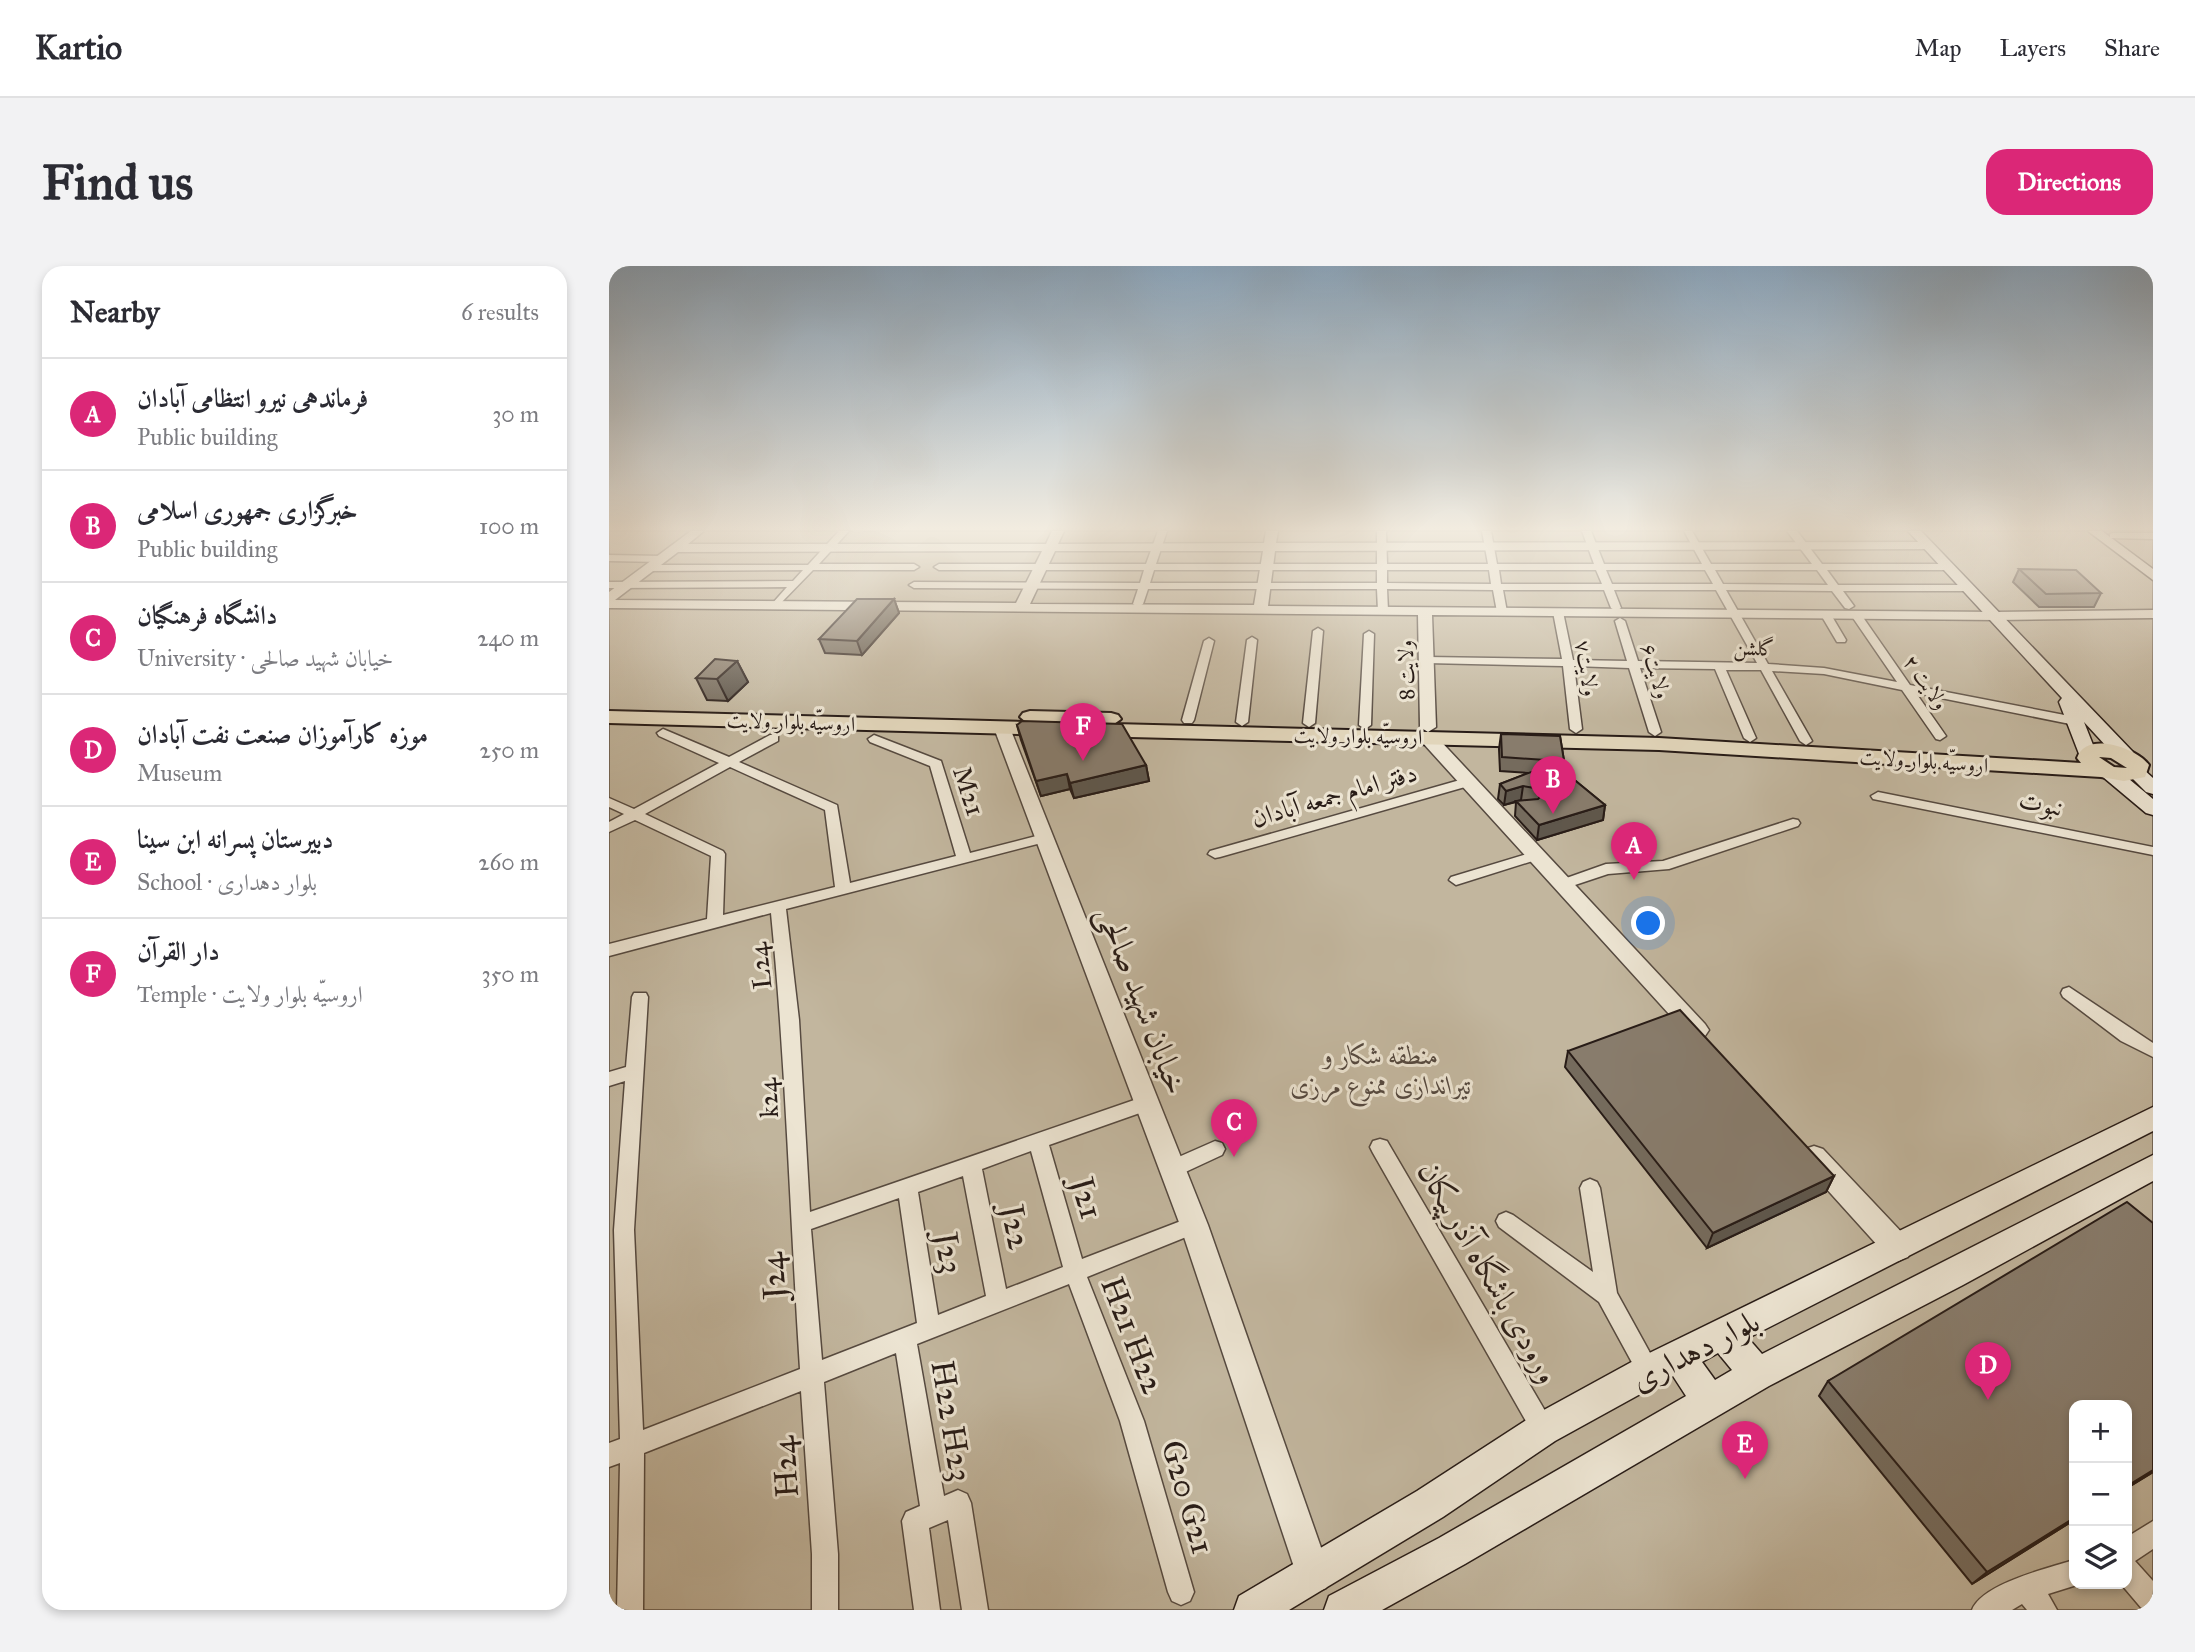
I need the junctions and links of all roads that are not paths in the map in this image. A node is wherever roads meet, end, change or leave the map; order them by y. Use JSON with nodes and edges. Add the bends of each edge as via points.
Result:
{"nodes":[{"id":1,"x":787,"y":594,"type":"edge"},
{"id":2,"x":1027,"y":594,"type":"edge"},
{"id":3,"x":1140,"y":594,"type":"edge"},
{"id":4,"x":1262,"y":594,"type":"edge"},
{"id":5,"x":1382,"y":594,"type":"edge"},
{"id":6,"x":1498,"y":594,"type":"edge"},
{"id":7,"x":1611,"y":594,"type":"edge"},
{"id":8,"x":1724,"y":594,"type":"edge"},
{"id":9,"x":1839,"y":594,"type":"edge"},
{"id":10,"x":1976,"y":594,"type":"edge"},
{"id":11,"x":609,"y":604,"type":"edge"},
{"id":12,"x":1137,"y":604,"type":"dead end"},
{"id":13,"x":776,"y":605,"type":"junction"},
{"id":14,"x":1021,"y":608,"type":"junction"},
{"id":15,"x":1616,"y":608,"type":"dead end"},
{"id":16,"x":1259,"y":610,"type":"junction"},
{"id":17,"x":1383,"y":611,"type":"junction"},
{"id":18,"x":1425,"y":611,"type":"junction"},
{"id":19,"x":1852,"y":611,"type":"junction"},
{"id":20,"x":1502,"y":612,"type":"junction"},
{"id":21,"x":1558,"y":612,"type":"junction"},
{"id":22,"x":1735,"y":614,"type":"junction"},
{"id":23,"x":2153,"y":614,"type":"edge"},
{"id":24,"x":1826,"y":615,"type":"junction"},
{"id":25,"x":1997,"y":616,"type":"junction"},
{"id":26,"x":2025,"y":616,"type":"junction"},
{"id":27,"x":1620,"y":621,"type":"dead end"},
{"id":28,"x":1318,"y":631,"type":"dead end"},
{"id":29,"x":1369,"y":635,"type":"dead end"},
{"id":30,"x":2015,"y":637,"type":"junction"},
{"id":31,"x":1252,"y":640,"type":"dead end"},
{"id":32,"x":1841,"y":640,"type":"dead end"},
{"id":33,"x":1209,"y":641,"type":"dead end"},
{"id":34,"x":1427,"y":660,"type":"junction"},
{"id":35,"x":1568,"y":664,"type":"junction"},
{"id":36,"x":1634,"y":665,"type":"junction"},
{"id":37,"x":1719,"y":666,"type":"junction"},
{"id":38,"x":1765,"y":667,"type":"junction"},
{"id":39,"x":1908,"y":688,"type":"junction"},
{"id":40,"x":2064,"y":692,"type":"junction"},
{"id":41,"x":609,"y":707,"type":"edge"},
{"id":42,"x":649,"y":713,"type":"junction"},
{"id":43,"x":609,"y":717,"type":"edge"},
{"id":44,"x":676,"y":720,"type":"junction"},
{"id":45,"x":2075,"y":720,"type":"junction"},
{"id":46,"x":1242,"y":722,"type":"junction"},
{"id":47,"x":1309,"y":723,"type":"junction"},
{"id":48,"x":1179,"y":724,"type":"junction"},
{"id":49,"x":1365,"y":725,"type":"junction"},
{"id":50,"x":1216,"y":727,"type":"junction"},
{"id":51,"x":1002,"y":728,"type":"junction"},
{"id":52,"x":1576,"y":729,"type":"junction"},
{"id":53,"x":1428,"y":733,"type":"junction"},
{"id":54,"x":1940,"y":736,"type":"dead end"},
{"id":55,"x":1629,"y":737,"type":"junction"},
{"id":56,"x":773,"y":738,"type":"dead end"},
{"id":57,"x":1657,"y":738,"type":"junction"},
{"id":58,"x":1750,"y":738,"type":"junction"},
{"id":59,"x":874,"y":739,"type":"dead end"},
{"id":60,"x":1806,"y":741,"type":"junction"},
{"id":61,"x":2088,"y":756,"type":"junction"},
{"id":62,"x":729,"y":763,"type":"junction"},
{"id":63,"x":2139,"y":765,"type":"edge"},
{"id":64,"x":2108,"y":772,"type":"junction"},
{"id":65,"x":1467,"y":782,"type":"junction"},
{"id":66,"x":2153,"y":788,"type":"edge"},
{"id":67,"x":1878,"y":796,"type":"dead end"},
{"id":68,"x":609,"y":802,"type":"edge"},
{"id":69,"x":2153,"y":809,"type":"edge"},
{"id":70,"x":635,"y":814,"type":"junction"},
{"id":71,"x":1793,"y":823,"type":"dead end"},
{"id":72,"x":609,"y":828,"type":"edge"},
{"id":73,"x":1044,"y":838,"type":"junction"},
{"id":74,"x":2153,"y":851,"type":"edge"},
{"id":75,"x":1215,"y":854,"type":"dead end"},
{"id":76,"x":1537,"y":855,"type":"junction"},
{"id":77,"x":964,"y":858,"type":"junction"},
{"id":78,"x":1456,"y":880,"type":"dead end"},
{"id":79,"x":1563,"y":884,"type":"junction"},
{"id":80,"x":843,"y":890,"type":"junction"},
{"id":81,"x":778,"y":906,"type":"junction"},
{"id":82,"x":715,"y":923,"type":"junction"},
{"id":83,"x":609,"y":950,"type":"edge"},
{"id":84,"x":2069,"y":993,"type":"dead end"},
{"id":85,"x":640,"y":997,"type":"dead end"},
{"id":86,"x":790,"y":1020,"type":"joint"},
{"id":87,"x":1712,"y":1046,"type":"edge"},
{"id":88,"x":2153,"y":1051,"type":"edge"},
{"id":89,"x":635,"y":1071,"type":"junction"},
{"id":90,"x":609,"y":1079,"type":"edge"},
{"id":91,"x":1147,"y":1103,"type":"junction"},
{"id":92,"x":2153,"y":1118,"type":"edge"},
{"id":93,"x":1795,"y":1137,"type":"edge"},
{"id":94,"x":1038,"y":1141,"type":"junction"},
{"id":95,"x":1380,"y":1147,"type":"dead end"},
{"id":96,"x":1215,"y":1149,"type":"dead end"},
{"id":97,"x":971,"y":1164,"type":"junction"},
{"id":98,"x":2153,"y":1167,"type":"edge"},
{"id":99,"x":1172,"y":1169,"type":"junction"},
{"id":100,"x":797,"y":1173,"type":"joint"},
{"id":101,"x":907,"y":1187,"type":"junction"},
{"id":102,"x":1590,"y":1188,"type":"dead end"},
{"id":103,"x":1506,"y":1221,"type":"dead end"},
{"id":104,"x":801,"y":1224,"type":"junction"},
{"id":105,"x":1194,"y":1225,"type":"junction"},
{"id":106,"x":1898,"y":1248,"type":"junction"},
{"id":107,"x":1075,"y":1272,"type":"junction"},
{"id":108,"x":1607,"y":1295,"type":"junction"},
{"id":109,"x":998,"y":1302,"type":"junction"},
{"id":110,"x":929,"y":1329,"type":"junction"},
{"id":111,"x":1724,"y":1335,"type":"junction"},
{"id":112,"x":905,"y":1339,"type":"junction"},
{"id":113,"x":1664,"y":1364,"type":"junction"},
{"id":114,"x":1757,"y":1374,"type":"junction"},
{"id":115,"x":812,"y":1376,"type":"junction"},
{"id":116,"x":1709,"y":1402,"type":"junction"},
{"id":117,"x":1132,"y":1421,"type":"joint"},
{"id":118,"x":1543,"y":1429,"type":"junction"},
{"id":119,"x":621,"y":1451,"type":"edge"},
{"id":120,"x":924,"y":1517,"type":"junction"},
{"id":121,"x":2153,"y":1534,"type":"edge"},
{"id":122,"x":2132,"y":1549,"type":"edge"},
{"id":123,"x":2069,"y":1575,"type":"edge"},
{"id":124,"x":1314,"y":1576,"type":"junction"},
{"id":125,"x":2132,"y":1578,"type":"edge"},
{"id":126,"x":2026,"y":1588,"type":"junction"},
{"id":127,"x":1181,"y":1592,"type":"dead end"},
{"id":128,"x":2153,"y":1601,"type":"edge"},
{"id":129,"x":630,"y":1610,"type":"edge"},
{"id":130,"x":825,"y":1610,"type":"edge"},
{"id":131,"x":927,"y":1610,"type":"edge"},
{"id":132,"x":975,"y":1610,"type":"edge"},
{"id":133,"x":1253,"y":1610,"type":"edge"},
{"id":134,"x":1343,"y":1610,"type":"edge"},
{"id":135,"x":1985,"y":1610,"type":"edge"},
{"id":136,"x":2044,"y":1610,"type":"edge"}],
"edges":[{"from":1,"to":13,"type":"street"},
{"from":2,"to":14,"type":"street"},
{"from":3,"to":12,"type":"street"},
{"from":4,"to":16,"type":"street"},
{"from":5,"to":17,"type":"street"},
{"from":6,"to":20,"type":"street"},
{"from":7,"to":15,"type":"street"},
{"from":8,"to":22,"type":"street"},
{"from":9,"to":19,"type":"street","name":"ولایت ۲"},
{"from":10,"to":25,"type":"main road"},
{"from":11,"to":13,"type":"street"},
{"from":13,"to":14,"type":"street"},
{"from":14,"to":16,"type":"street"},
{"from":16,"to":17,"type":"street"},
{"from":17,"to":18,"type":"street"},
{"from":18,"to":20,"type":"street"},
{"from":18,"to":34,"type":"street","name":"ولایت 8"},
{"from":19,"to":24,"type":"street"},
{"from":19,"to":25,"type":"street"},
{"from":19,"to":39,"type":"street","name":"ولایت ۲"},
{"from":20,"to":21,"type":"street"},
{"from":21,"to":22,"type":"street"},
{"from":21,"to":35,"type":"street","name":"ولایت۷"},
{"from":22,"to":24,"type":"street"},
{"from":22,"to":38,"type":"street"},
{"from":23,"to":26,"type":"street"},
{"from":24,"to":32,"type":"street"},
{"from":25,"to":26,"type":"street"},
{"from":25,"to":30,"type":"main road"},
{"from":26,"to":30,"type":"street","via":[[2014,629]]},
{"from":27,"to":36,"type":"street","name":"ولایت۶"},
{"from":28,"to":47,"type":"street"},
{"from":29,"to":49,"type":"street"},
{"from":30,"to":40,"type":"main road"},
{"from":31,"to":46,"type":"street"},
{"from":33,"to":48,"type":"street"},
{"from":34,"to":35,"type":"street","name":"گلشن"},
{"from":34,"to":53,"type":"street","name":"ولایت 8"},
{"from":35,"to":36,"type":"street","name":"گلشن"},
{"from":35,"to":52,"type":"street","name":"ولایت۷"},
{"from":36,"to":37,"type":"street","name":"گلشن"},
{"from":36,"to":57,"type":"street","name":"ولایت۶"},
{"from":37,"to":38,"type":"street","name":"گلشن"},
{"from":37,"to":58,"type":"street"},
{"from":38,"to":39,"type":"street","name":"گلشن","via":[[1824,671]]},
{"from":38,"to":60,"type":"street"},
{"from":39,"to":45,"type":"street","name":"گلشن"},
{"from":39,"to":54,"type":"street","name":"ولایت ۲"},
{"from":40,"to":45,"type":"main road"},
{"from":40,"to":63,"type":"main road"},
{"from":41,"to":42,"type":"main road","name":"اروسیّه بلوار ولایت"},
{"from":42,"to":43,"type":"main road","name":"اروسیّه بلوار ولایت"},
{"from":42,"to":44,"type":"main road","name":"اروسیّه بلوار ولایت"},
{"from":44,"to":48,"type":"main road","name":"اروسیّه بلوار ولایت"},
{"from":44,"to":51,"type":"main road","name":"اروسیّه بلوار ولایت"},
{"from":44,"to":62,"type":"street"},
{"from":45,"to":61,"type":"main road"},
{"from":46,"to":47,"type":"main road","name":"اروسیّه بلوار ولایت"},
{"from":46,"to":50,"type":"main road","name":"اروسیّه بلوار ولایت"},
{"from":47,"to":49,"type":"main road","name":"اروسیّه بلوار ولایت"},
{"from":48,"to":50,"type":"main road","name":"اروسیّه بلوار ولایت"},
{"from":48,"to":51,"type":"main road","name":"اروسیّه بلوار ولایت"},
{"from":49,"to":53,"type":"main road","name":"اروسیّه بلوار ولایت"},
{"from":50,"to":53,"type":"main road","name":"اروسیّه بلوار ولایت"},
{"from":51,"to":73,"type":"street","name":"خیابان شهید صالحی"},
{"from":52,"to":53,"type":"main road","name":"اروسیّه بلوار ولایت"},
{"from":52,"to":55,"type":"main road","name":"اروسیّه بلوار ولایت"},
{"from":53,"to":55,"type":"main road","name":"اروسیّه بلوار ولایت"},
{"from":53,"to":65,"type":"street"},
{"from":55,"to":57,"type":"main road","name":"اروسیّه بلوار ولایت"},
{"from":56,"to":62,"type":"street"},
{"from":57,"to":58,"type":"main road","name":"اروسیّه بلوار ولایت"},
{"from":57,"to":64,"type":"main road","name":"اروسیّه بلوار ولایت"},
{"from":58,"to":60,"type":"main road","name":"اروسیّه بلوار ولایت"},
{"from":59,"to":77,"type":"street","name":"M21","via":[[936,764]]},
{"from":60,"to":61,"type":"main road","name":"اروسیّه بلوار ولایت"},
{"from":61,"to":63,"type":"main road","name":"اروسیّه بلوار ولایت","via":[[2103,750]]},
{"from":61,"to":64,"type":"main road"},
{"from":62,"to":70,"type":"street"},
{"from":62,"to":80,"type":"street","via":[[832,808]]},
{"from":63,"to":64,"type":"main road","name":"اروسیّه بلوار ولایت","via":[[2128,775]]},
{"from":63,"to":66,"type":"main road"},
{"from":64,"to":69,"type":"main road"},
{"from":65,"to":75,"type":"street","name":"دفتر امام جمعه آبادان"},
{"from":65,"to":76,"type":"street","via":[[1505,812]]},
{"from":67,"to":74,"type":"street","name":"نبوت"},
{"from":68,"to":70,"type":"street"},
{"from":70,"to":72,"type":"street"},
{"from":70,"to":82,"type":"street","via":[[718,854]]},
{"from":71,"to":79,"type":"street","via":[[1664,866],[1606,869]]},
{"from":73,"to":77,"type":"street"},
{"from":73,"to":91,"type":"street","name":"خیابان شهید صالحی"},
{"from":76,"to":78,"type":"street"},
{"from":76,"to":79,"type":"street"},
{"from":77,"to":80,"type":"street"},
{"from":79,"to":87,"type":"street"},
{"from":80,"to":81,"type":"street"},
{"from":81,"to":82,"type":"street"},
{"from":81,"to":86,"type":"street","name":"L24"},
{"from":82,"to":83,"type":"street"},
{"from":84,"to":88,"type":"street"},
{"from":85,"to":89,"type":"street"},
{"from":86,"to":100,"type":"street","name":"k24"},
{"from":89,"to":90,"type":"street"},
{"from":89,"to":119,"type":"street","via":[[624,1230]]},
{"from":91,"to":94,"type":"street"},
{"from":91,"to":99,"type":"street","name":"خیابان شهید صالحی"},
{"from":92,"to":106,"type":"main road","name":"بلوار دهداری"},
{"from":93,"to":106,"type":"street"},
{"from":94,"to":97,"type":"street"},
{"from":94,"to":107,"type":"street","name":"J21"},
{"from":95,"to":118,"type":"street","name":"ورودی باشگاه آذرپیکان"},
{"from":96,"to":99,"type":"street"},
{"from":97,"to":101,"type":"street"},
{"from":97,"to":109,"type":"street","name":"J22"},
{"from":98,"to":114,"type":"main road","name":"بلوار دهداری","via":[[2114,1203]]},
{"from":99,"to":105,"type":"street","name":"خیابان شهید صالحی"},
{"from":100,"to":104,"type":"street","name":"J24"},
{"from":101,"to":104,"type":"street"},
{"from":101,"to":110,"type":"street","name":"J23"},
{"from":102,"to":108,"type":"street"},
{"from":103,"to":108,"type":"street"},
{"from":104,"to":115,"type":"street","name":"J24"},
{"from":105,"to":107,"type":"street"},
{"from":105,"to":124,"type":"street","name":"خیابان شهید صالحی"},
{"from":106,"to":111,"type":"main road","name":"بلوار دهداری"},
{"from":107,"to":109,"type":"street"},
{"from":107,"to":117,"type":"street","name":"H21 H22"},
{"from":108,"to":113,"type":"street"},
{"from":109,"to":110,"type":"street"},
{"from":110,"to":112,"type":"street"},
{"from":111,"to":113,"type":"main road","name":"بلوار دهداری"},
{"from":111,"to":114,"type":"main road"},
{"from":112,"to":115,"type":"street"},
{"from":112,"to":120,"type":"street","name":"H22 H23"},
{"from":113,"to":116,"type":"main road"},
{"from":113,"to":118,"type":"main road","name":"بلوار دهداری"},
{"from":114,"to":116,"type":"main road","name":"بلوار دهداری"},
{"from":115,"to":119,"type":"street"},
{"from":115,"to":130,"type":"street","name":"H24"},
{"from":116,"to":134,"type":"main road","name":"بلوار دهداری"},
{"from":117,"to":127,"type":"street","name":"G20 G21"},
{"from":118,"to":124,"type":"main road","name":"بلوار دهداری"},
{"from":119,"to":129,"type":"street"},
{"from":120,"to":131,"type":"street","name":"H22 H23"},
{"from":120,"to":132,"type":"street","via":[[958,1503]]},
{"from":121,"to":122,"type":"street"},
{"from":123,"to":126,"type":"street"},
{"from":124,"to":133,"type":"main road","name":"بلوار دهداری"},
{"from":125,"to":128,"type":"street"},
{"from":126,"to":135,"type":"street"},
{"from":126,"to":136,"type":"street"}]}
